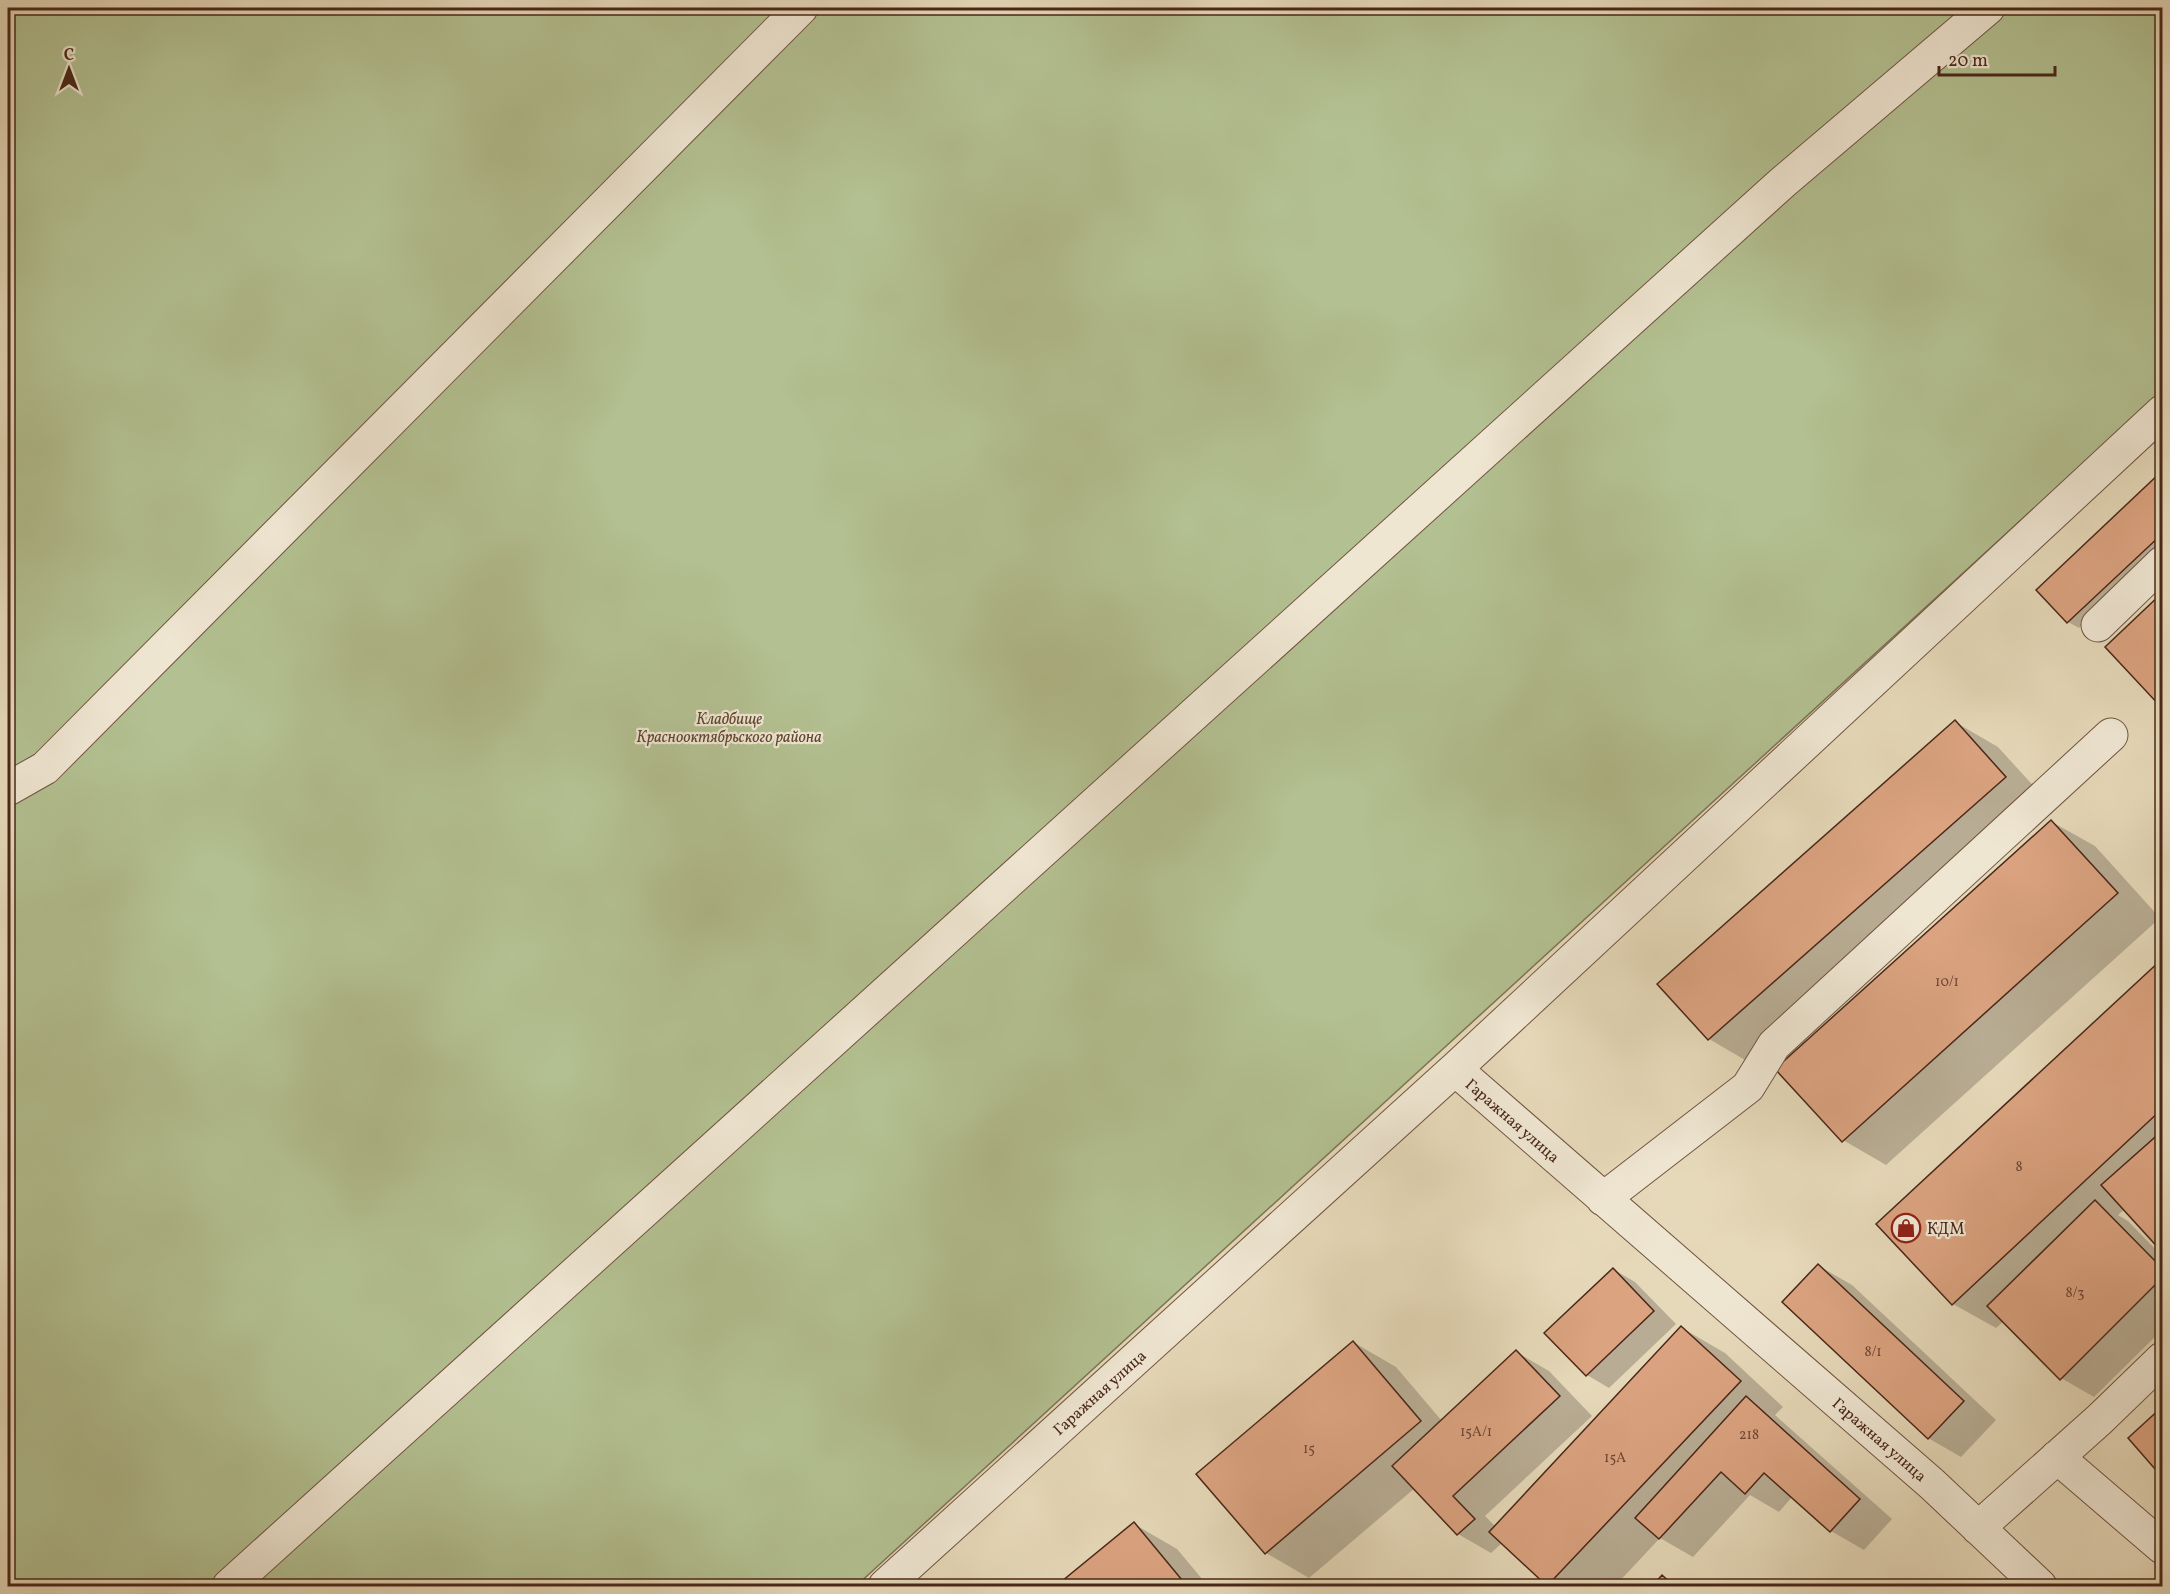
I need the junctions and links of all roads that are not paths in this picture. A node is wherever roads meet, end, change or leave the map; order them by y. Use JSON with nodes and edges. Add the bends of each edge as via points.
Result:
{"nodes":[{"id":1,"x":801,"y":8,"type":"edge"},
{"id":2,"x":1988,"y":8,"type":"edge"},
{"id":3,"x":2163,"y":412,"type":"edge"},
{"id":4,"x":2163,"y":562,"type":"edge"},
{"id":5,"x":2098,"y":625,"type":"dead end"},
{"id":6,"x":2111,"y":735,"type":"dead end"},
{"id":7,"x":8,"y":789,"type":"edge"},
{"id":8,"x":1455,"y":1069,"type":"junction"},
{"id":9,"x":1603,"y":1198,"type":"junction"},
{"id":10,"x":2163,"y":1359,"type":"edge"},
{"id":11,"x":2057,"y":1457,"type":"junction"},
{"id":12,"x":1978,"y":1528,"type":"junction"},
{"id":13,"x":2163,"y":1547,"type":"edge"},
{"id":14,"x":229,"y":1587,"type":"edge"},
{"id":15,"x":885,"y":1587,"type":"edge"},
{"id":16,"x":2040,"y":1587,"type":"edge"}],
"edges":[{"from":1,"to":7,"type":"street","via":[[45,768]]},
{"from":2,"to":14,"type":"street","via":[[1773,190]]},
{"from":3,"to":8,"type":"street"},
{"from":4,"to":5,"type":"street"},
{"from":6,"to":9,"type":"street","via":[[1774,1045],[1748,1087]]},
{"from":8,"to":9,"type":"street","name":"Гаражная улица"},
{"from":8,"to":15,"type":"street","name":"Гаражная улица"},
{"from":9,"to":12,"type":"street","name":"Гаражная улица"},
{"from":10,"to":11,"type":"street"},
{"from":11,"to":12,"type":"street"},
{"from":11,"to":13,"type":"street"},
{"from":12,"to":16,"type":"street","name":"Гаражная улица"}]}
